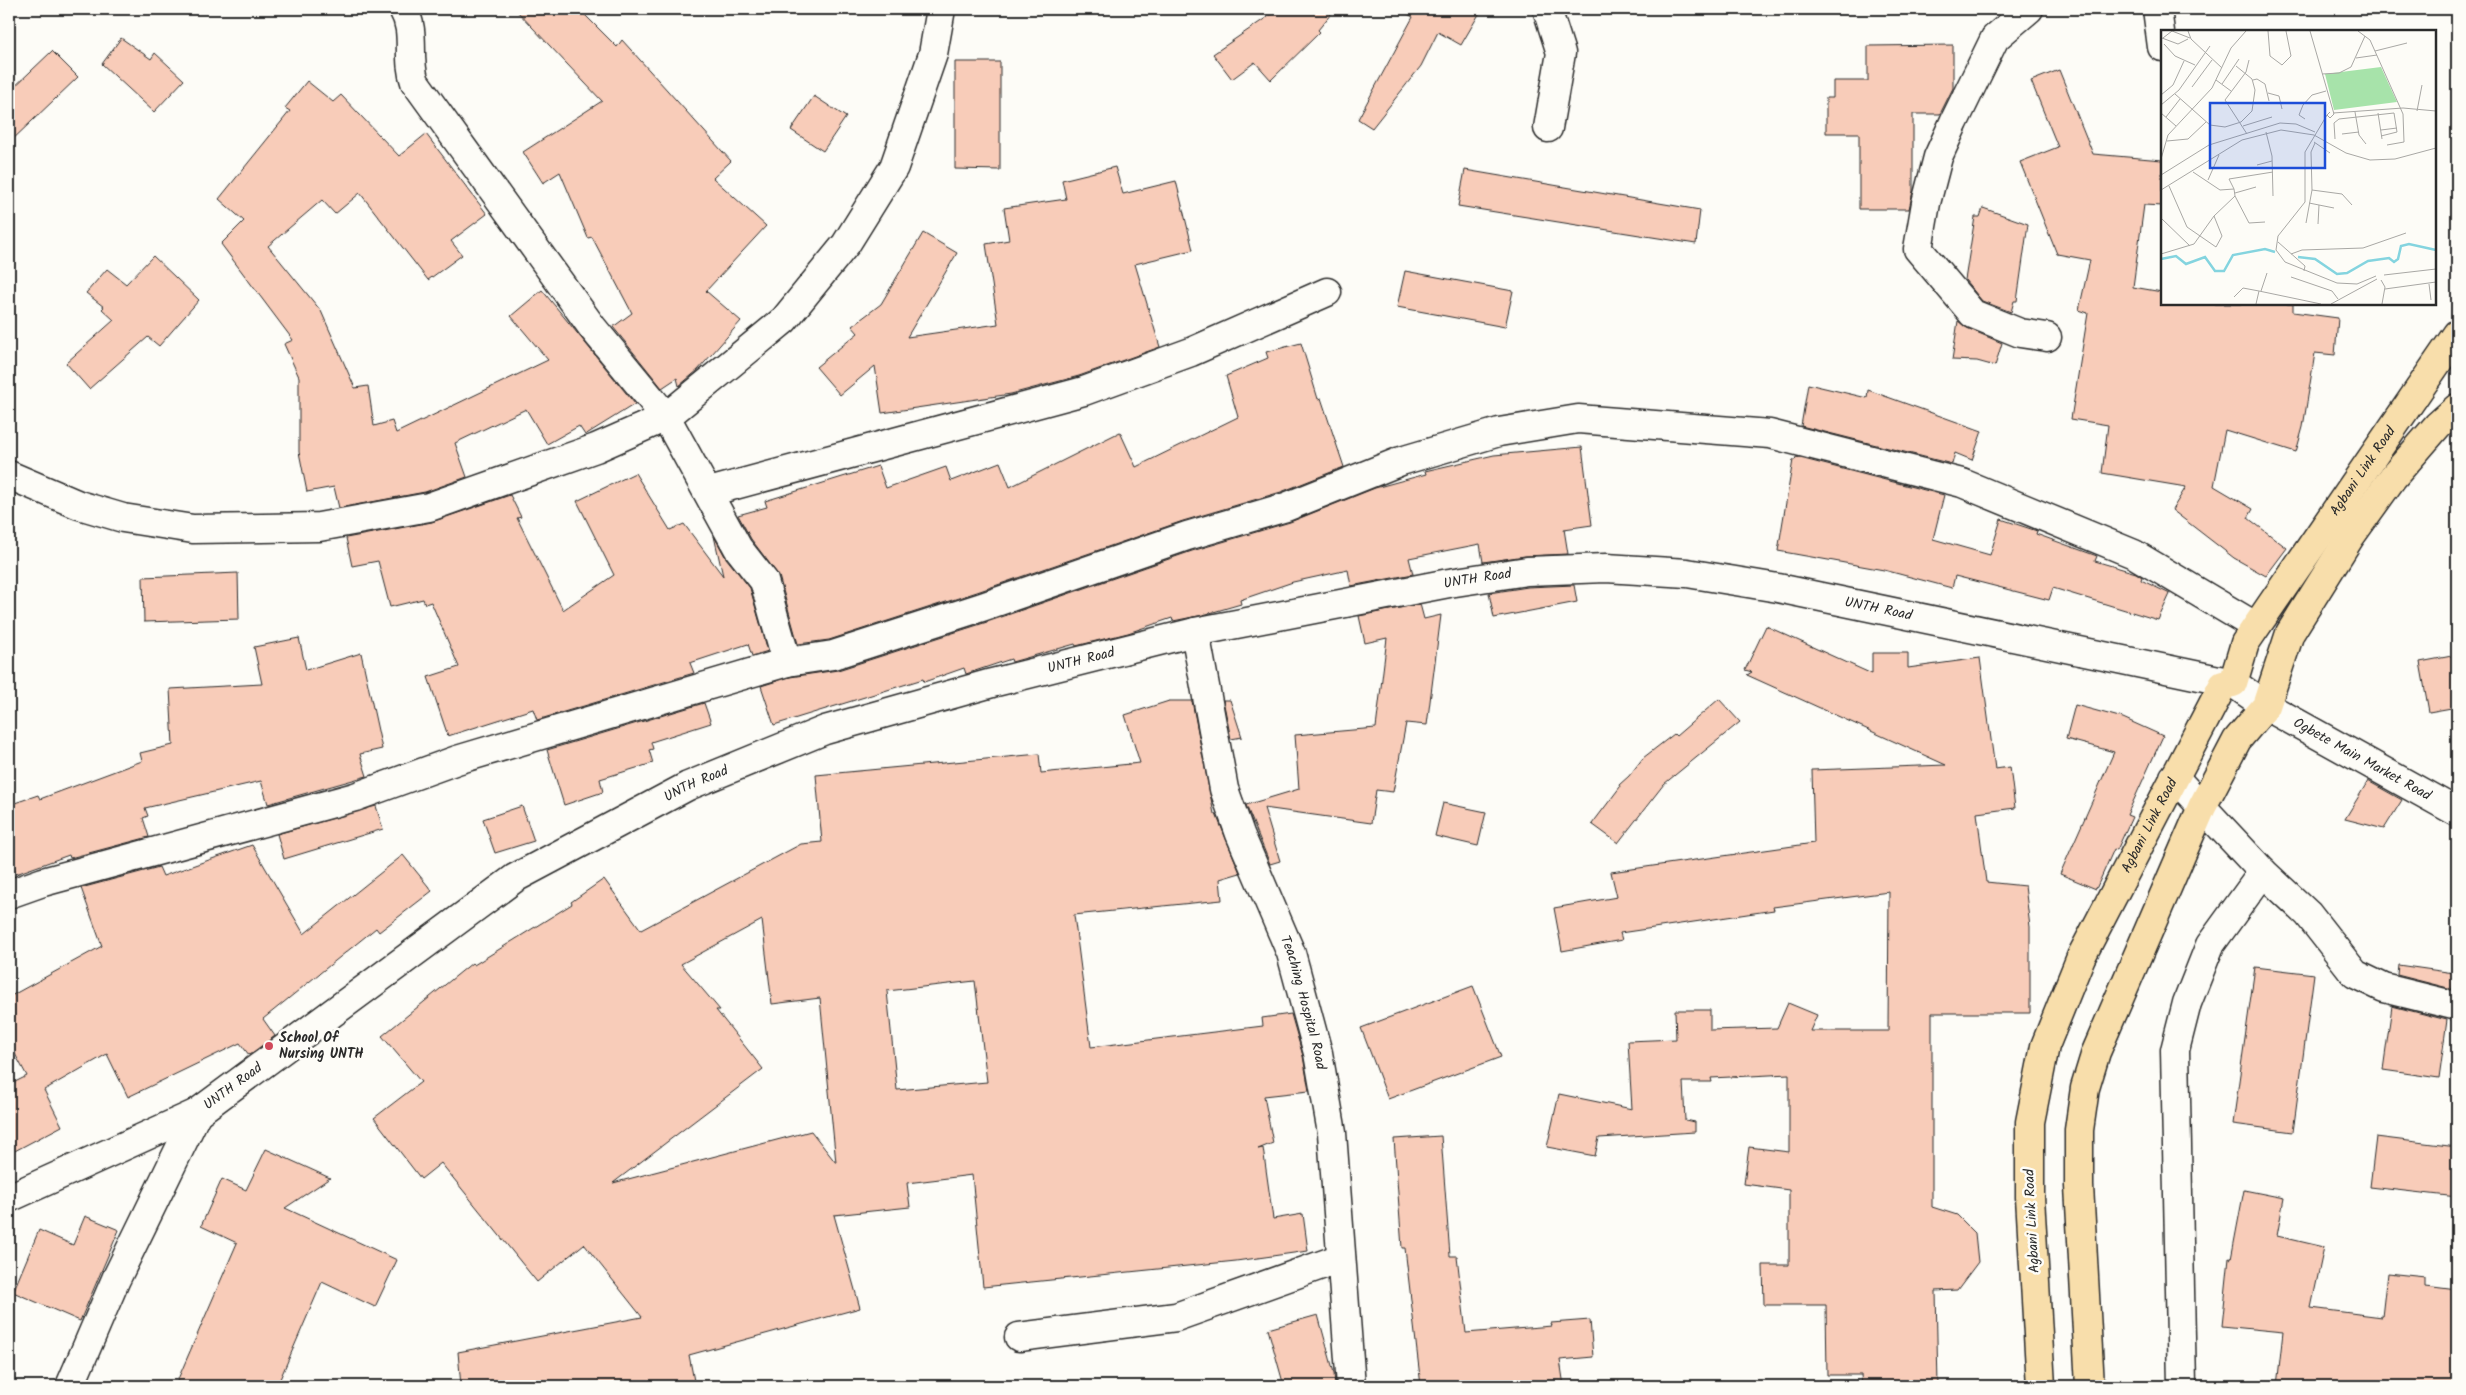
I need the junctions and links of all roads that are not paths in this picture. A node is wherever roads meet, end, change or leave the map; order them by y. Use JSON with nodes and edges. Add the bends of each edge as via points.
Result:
{"nodes":[{"id":1,"x":403,"y":9,"type":"edge"},
{"id":2,"x":942,"y":9,"type":"edge"},
{"id":3,"x":1547,"y":9,"type":"edge"},
{"id":4,"x":2029,"y":9,"type":"edge"},
{"id":5,"x":2157,"y":9,"type":"edge"},
{"id":6,"x":2161,"y":39,"type":"edge"},
{"id":7,"x":1548,"y":128,"type":"dead end"},
{"id":8,"x":1327,"y":292,"type":"dead end"},
{"id":9,"x":2457,"y":334,"type":"edge"},
{"id":10,"x":2047,"y":337,"type":"dead end"},
{"id":11,"x":2457,"y":408,"type":"edge"},
{"id":12,"x":666,"y":417,"type":"junction"},
{"id":13,"x":9,"y":475,"type":"edge"},
{"id":14,"x":709,"y":492,"type":"junction"},
{"id":15,"x":2255,"y":626,"type":"junction"},
{"id":16,"x":1195,"y":632,"type":"junction"},
{"id":17,"x":787,"y":662,"type":"junction"},
{"id":18,"x":2233,"y":683,"type":"junction"},
{"id":19,"x":2266,"y":706,"type":"junction"},
{"id":20,"x":2174,"y":777,"type":"junction"},
{"id":21,"x":2202,"y":807,"type":"junction"},
{"id":22,"x":2457,"y":812,"type":"edge"},
{"id":23,"x":2263,"y":872,"type":"junction"},
{"id":24,"x":9,"y":894,"type":"edge"},
{"id":25,"x":2457,"y":1006,"type":"edge"},
{"id":26,"x":197,"y":1113,"type":"junction"},
{"id":27,"x":9,"y":1198,"type":"edge"},
{"id":28,"x":1341,"y":1258,"type":"junction"},
{"id":29,"x":1018,"y":1337,"type":"dead end"},
{"id":30,"x":70,"y":1386,"type":"edge"},
{"id":31,"x":1350,"y":1386,"type":"edge"},
{"id":32,"x":2041,"y":1386,"type":"edge"},
{"id":33,"x":2090,"y":1386,"type":"edge"},
{"id":34,"x":2182,"y":1386,"type":"edge"}],
"edges":[{"from":1,"to":12,"type":"street","via":[[411,31],[411,72],[415,82],[592,327]]},
{"from":2,"to":12,"type":"street","via":[[933,54],[894,166],[846,244],[784,320]]},
{"from":3,"to":7,"type":"street","via":[[1561,53]]},
{"from":4,"to":10,"type":"street","via":[[1995,38],[1954,122],[1938,157],[1918,249],[1973,314],[2020,333]]},
{"from":5,"to":6,"type":"street"},
{"from":8,"to":14,"type":"street","via":[[1191,352],[1084,391]]},
{"from":9,"to":15,"type":"main road","name":"Agbani Link Road"},
{"from":11,"to":19,"type":"main road","name":"Agbani Link Road","via":[[2393,477],[2350,537],[2290,633]]},
{"from":12,"to":13,"type":"street","via":[[596,448],[429,507],[319,527],[193,529],[123,518],[80,505]]},
{"from":12,"to":14,"type":"street"},
{"from":14,"to":17,"type":"street","via":[[738,548],[764,581]]},
{"from":15,"to":17,"type":"street","via":[[2134,554],[1962,483],[1770,434],[1578,419],[1499,432],[1401,461],[1286,507],[1187,536],[982,608],[833,655]]},
{"from":15,"to":18,"type":"main road","name":"Agbani Link Road","via":[[2245,643]]},
{"from":16,"to":18,"type":"street","name":"UNTH Road","via":[[1527,571],[1606,568],[1687,574],[1778,588]]},
{"from":16,"to":26,"type":"street","name":"UNTH Road","via":[[992,683],[826,730],[688,786],[515,878]]},
{"from":16,"to":28,"type":"street","name":"Teaching Hospital Road","via":[[1224,789],[1291,953],[1318,1053],[1332,1133]]},
{"from":17,"to":24,"type":"street","via":[[457,760],[355,797]]},
{"from":18,"to":19,"type":"street","name":"UNTH Road"},
{"from":18,"to":20,"type":"main road","name":"Agbani Link Road","via":[[2223,685]]},
{"from":19,"to":21,"type":"main road","name":"Agbani Link Road","via":[[2237,740]]},
{"from":19,"to":22,"type":"street","name":"Ogbete Main Market Road"},
{"from":20,"to":21,"type":"street"},
{"from":20,"to":32,"type":"main road","name":"Agbani Link Road","via":[[2081,957],[2045,1046],[2030,1122],[2030,1197]]},
{"from":21,"to":23,"type":"street"},
{"from":21,"to":33,"type":"main road","name":"Agbani Link Road","via":[[2096,1052],[2085,1088],[2079,1130],[2079,1186]]},
{"from":23,"to":25,"type":"street","via":[[2308,914],[2356,974],[2384,988]]},
{"from":23,"to":34,"type":"street","via":[[2210,945],[2187,1003],[2175,1050]]},
{"from":26,"to":27,"type":"street","name":"UNTH Road"},
{"from":26,"to":30,"type":"street","via":[[116,1279]]},
{"from":28,"to":29,"type":"street","via":[[1176,1317]]},
{"from":28,"to":31,"type":"street","name":"Teaching Hospital Road"}]}
